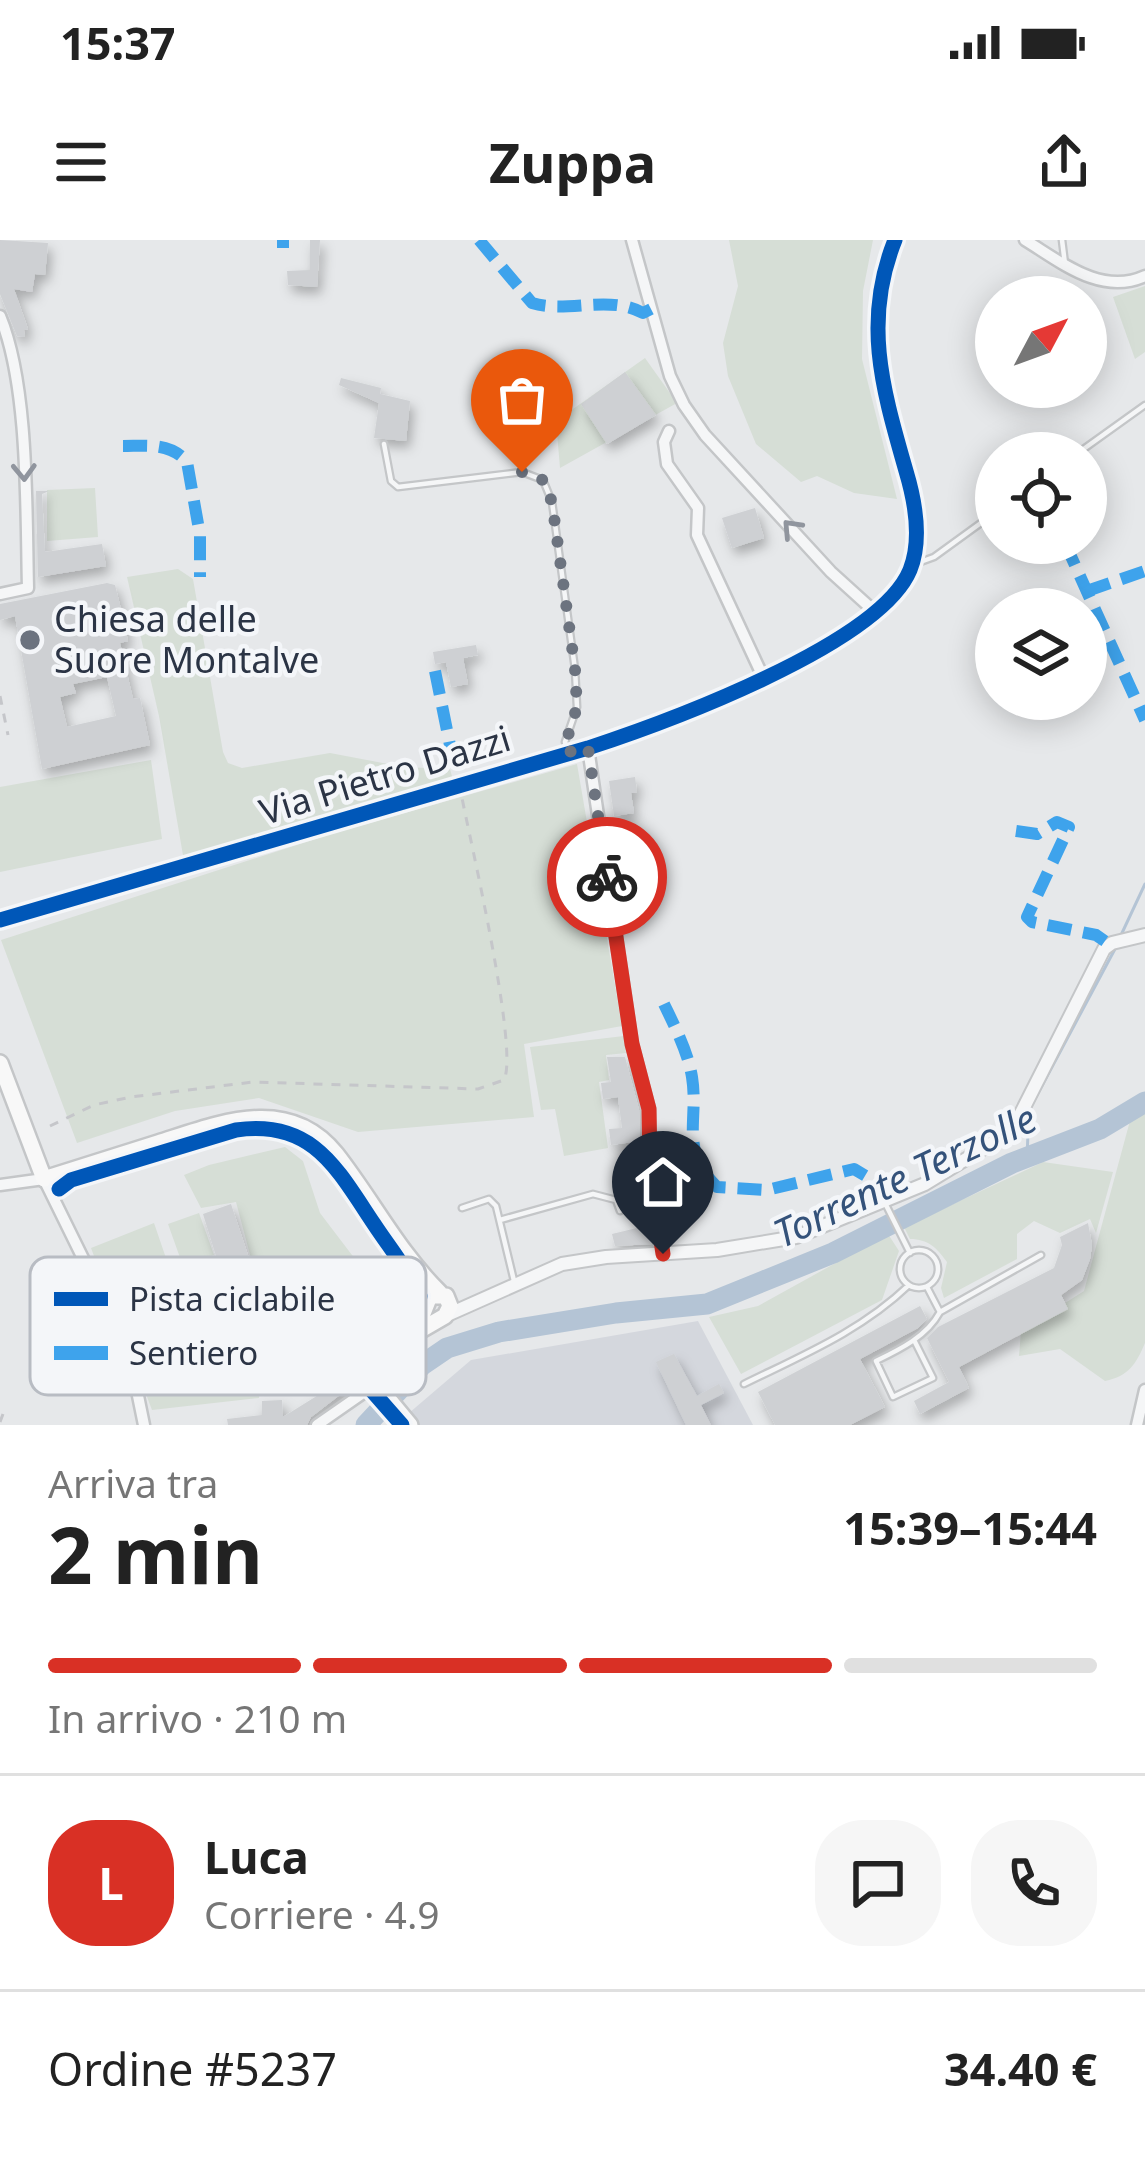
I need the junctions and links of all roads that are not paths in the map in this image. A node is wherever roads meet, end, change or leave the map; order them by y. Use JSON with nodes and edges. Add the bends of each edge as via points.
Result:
{"nodes":[{"id":1,"x":632,"y":240,"type":"edge"},
{"id":2,"x":895,"y":240,"type":"edge"},
{"id":3,"x":1025,"y":240,"type":"edge"},
{"id":4,"x":1062,"y":240,"type":"edge"},
{"id":5,"x":1065,"y":264,"type":"junction"},
{"id":6,"x":1145,"y":276,"type":"edge"},
{"id":7,"x":0,"y":316,"type":"edge"},
{"id":8,"x":1145,"y":405,"type":"edge"},
{"id":9,"x":669,"y":431,"type":"dead end"},
{"id":10,"x":1107,"y":432,"type":"edge"},
{"id":11,"x":384,"y":444,"type":"dead end"},
{"id":12,"x":975,"y":527,"type":"edge"},
{"id":13,"x":912,"y":565,"type":"junction"},
{"id":14,"x":0,"y":594,"type":"edge"},
{"id":15,"x":874,"y":611,"type":"junction"},
{"id":16,"x":764,"y":679,"type":"junction"},
{"id":17,"x":588,"y":748,"type":"junction"},
{"id":18,"x":568,"y":752,"type":"junction"},
{"id":19,"x":0,"y":920,"type":"edge"},
{"id":20,"x":1145,"y":935,"type":"edge"},
{"id":21,"x":0,"y":1063,"type":"edge"},
{"id":22,"x":44,"y":1179,"type":"junction"},
{"id":23,"x":0,"y":1185,"type":"edge"},
{"id":24,"x":887,"y":1205,"type":"junction"},
{"id":25,"x":462,"y":1208,"type":"dead end"},
{"id":26,"x":620,"y":1211,"type":"dead end"},
{"id":27,"x":500,"y":1220,"type":"junction"},
{"id":28,"x":910,"y":1253,"type":"junction"},
{"id":29,"x":663,"y":1254,"type":"junction"},
{"id":30,"x":1041,"y":1255,"type":"dead end"},
{"id":31,"x":82,"y":1257,"type":"edge"},
{"id":32,"x":407,"y":1257,"type":"edge"},
{"id":33,"x":515,"y":1285,"type":"junction"},
{"id":34,"x":909,"y":1285,"type":"junction"},
{"id":35,"x":927,"y":1287,"type":"junction"},
{"id":36,"x":426,"y":1288,"type":"edge"},
{"id":37,"x":437,"y":1305,"type":"junction"},
{"id":38,"x":940,"y":1312,"type":"junction"},
{"id":39,"x":426,"y":1317,"type":"edge"},
{"id":40,"x":915,"y":1342,"type":"junction"},
{"id":41,"x":744,"y":1384,"type":"dead end"},
{"id":42,"x":1145,"y":1390,"type":"edge"},
{"id":43,"x":138,"y":1395,"type":"edge"},
{"id":44,"x":363,"y":1395,"type":"edge"},
{"id":45,"x":385,"y":1395,"type":"edge"},
{"id":46,"x":406,"y":1419,"type":"edge"},
{"id":47,"x":144,"y":1425,"type":"edge"},
{"id":48,"x":317,"y":1425,"type":"edge"},
{"id":49,"x":1137,"y":1425,"type":"edge"}],
"edges":[{"from":15,"to":1,"type":"street","one_way":true,"via":[[684,405]]},
{"from":2,"to":13,"type":"street","via":[[875,342],[916,527]]},
{"from":3,"to":5,"type":"street"},
{"from":4,"to":5,"type":"lane"},
{"from":5,"to":6,"type":"street","via":[[1099,281]]},
{"from":7,"to":14,"type":"street","one_way":true,"via":[[23,449],[28,588]]},
{"from":8,"to":10,"type":"lane"},
{"from":9,"to":16,"type":"street","via":[[667,464],[698,508],[698,535]]},
{"from":11,"to":18,"type":"lane","via":[[398,487],[522,472],[543,480],[575,669]]},
{"from":12,"to":13,"type":"lane"},
{"from":13,"to":15,"type":"street","name":"Via Pietro Dazzi"},
{"from":15,"to":16,"type":"street","name":"Via Pietro Dazzi"},
{"from":16,"to":17,"type":"street","name":"Via Pietro Dazzi"},
{"from":17,"to":18,"type":"street","name":"Via Pietro Dazzi"},
{"from":17,"to":29,"type":"street","via":[[649,1109]]},
{"from":18,"to":19,"type":"street","name":"Via Pietro Dazzi"},
{"from":20,"to":24,"type":"street","via":[[1102,954],[1012,1131]]},
{"from":21,"to":22,"type":"main road"},
{"from":22,"to":23,"type":"street"},
{"from":22,"to":31,"type":"street"},
{"from":22,"to":32,"type":"main road","via":[[225,1122],[279,1118],[326,1143]]},
{"from":24,"to":28,"type":"lane"},
{"from":24,"to":29,"type":"street","via":[[813,1233]]},
{"from":25,"to":27,"type":"lane","via":[[489,1199]]},
{"from":26,"to":27,"type":"lane","via":[[616,1200],[593,1194]]},
{"from":27,"to":33,"type":"lane"},
{"from":28,"to":34,"type":"lane","via":[[900,1269]]},
{"from":28,"to":35,"type":"lane","via":[[936,1261]]},
{"from":29,"to":33,"type":"street","via":[[562,1264]]},
{"from":30,"to":38,"type":"lane"},
{"from":33,"to":37,"type":"street"},
{"from":34,"to":35,"type":"lane"},
{"from":34,"to":41,"type":"lane","via":[[866,1321]]},
{"from":35,"to":38,"type":"lane"},
{"from":36,"to":37,"type":"main road"},
{"from":37,"to":39,"type":"main road"},
{"from":38,"to":40,"type":"lane"},
{"from":40,"to":40,"type":"lane","via":[[876,1361],[893,1397],[933,1378]]},
{"from":42,"to":49,"type":"street"},
{"from":43,"to":47,"type":"street"},
{"from":44,"to":48,"type":"street"},
{"from":45,"to":46,"type":"main road"}]}
